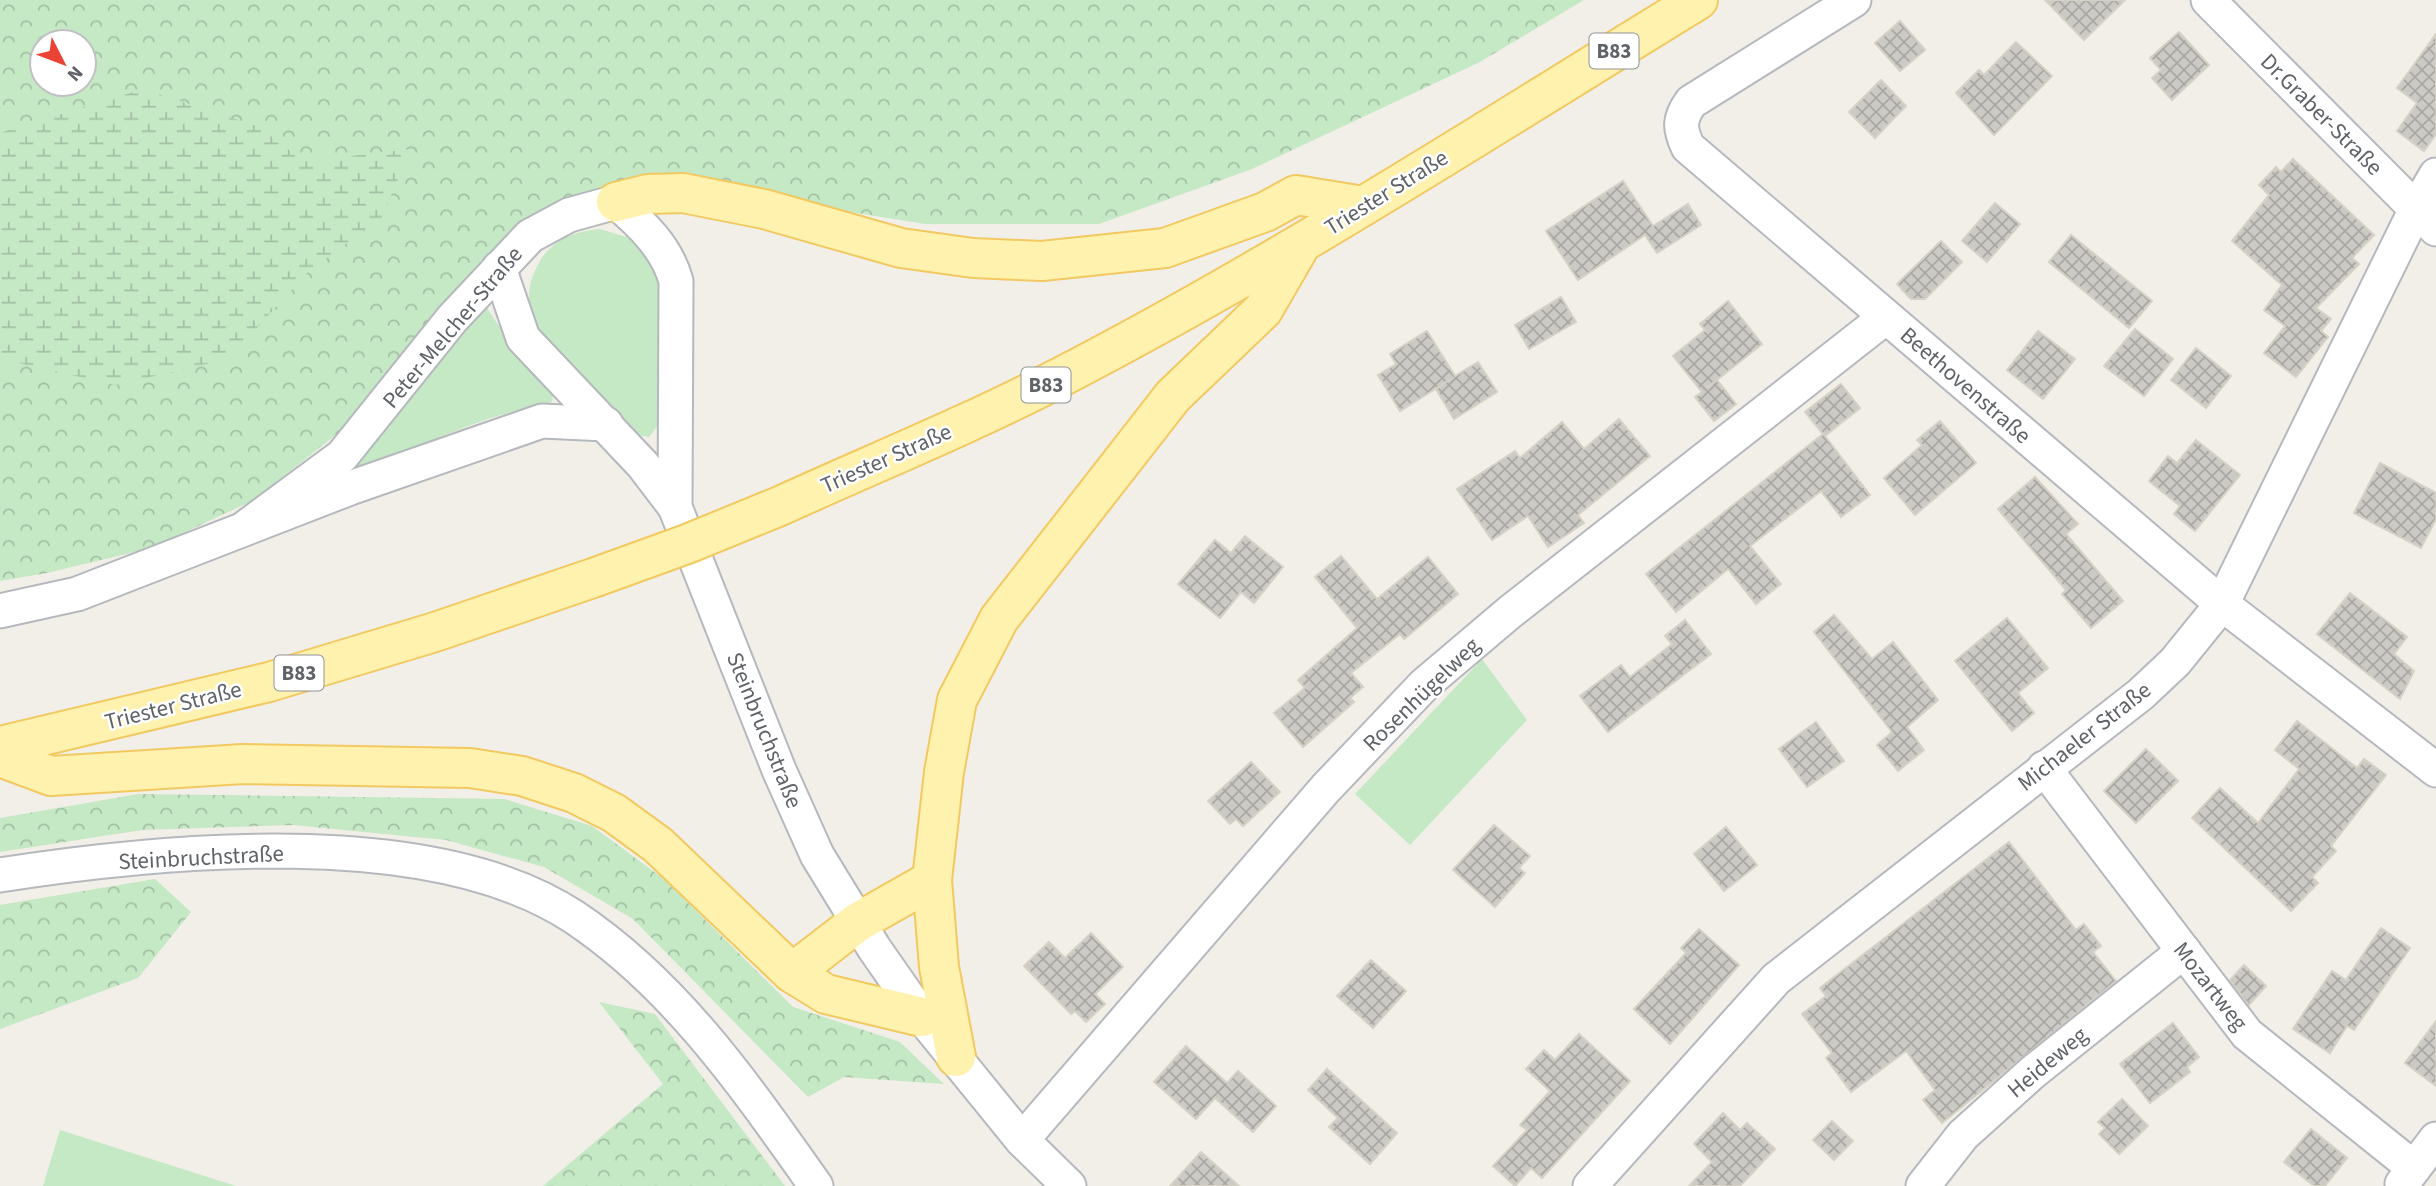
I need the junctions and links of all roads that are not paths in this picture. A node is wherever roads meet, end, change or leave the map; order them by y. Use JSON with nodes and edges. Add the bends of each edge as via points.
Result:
{"nodes":[{"id":1,"x":1698,"y":0,"type":"edge"},
{"id":2,"x":1854,"y":0,"type":"edge"},
{"id":3,"x":2208,"y":0,"type":"edge"},
{"id":4,"x":2436,"y":175,"type":"edge"},
{"id":5,"x":616,"y":202,"type":"junction"},
{"id":6,"x":1363,"y":206,"type":"junction"},
{"id":7,"x":2426,"y":219,"type":"edge"},
{"id":8,"x":1301,"y":244,"type":"junction"},
{"id":9,"x":499,"y":268,"type":"junction"},
{"id":10,"x":1886,"y":317,"type":"junction"},
{"id":11,"x":606,"y":424,"type":"junction"},
{"id":12,"x":675,"y":507,"type":"junction"},
{"id":13,"x":246,"y":527,"type":"junction"},
{"id":14,"x":2222,"y":604,"type":"junction"},
{"id":15,"x":0,"y":611,"type":"edge"},
{"id":16,"x":0,"y":747,"type":"edge"},
{"id":17,"x":0,"y":757,"type":"edge"},
{"id":18,"x":2044,"y":768,"type":"junction"},
{"id":19,"x":2436,"y":770,"type":"edge"},
{"id":20,"x":0,"y":875,"type":"edge"},
{"id":21,"x":932,"y":880,"type":"junction"},
{"id":22,"x":858,"y":922,"type":"junction"},
{"id":23,"x":2184,"y":951,"type":"junction"},
{"id":24,"x":792,"y":973,"type":"junction"},
{"id":25,"x":922,"y":1017,"type":"junction"},
{"id":26,"x":956,"y":1058,"type":"junction"},
{"id":27,"x":2436,"y":1139,"type":"edge"},
{"id":28,"x":1022,"y":1140,"type":"junction"},
{"id":29,"x":2407,"y":1177,"type":"edge"},
{"id":30,"x":1062,"y":1184,"type":"edge"},
{"id":31,"x":816,"y":1186,"type":"edge"},
{"id":32,"x":1590,"y":1186,"type":"edge"},
{"id":33,"x":1923,"y":1186,"type":"edge"}],
"edges":[{"from":1,"to":6,"type":"main road","name":"Triester Straße","number":"B83"},
{"from":2,"to":10,"type":"street","name":"Beethovenstraße","via":[[1691,102],[1681,116],[1680,130],[1688,147]]},
{"from":3,"to":7,"type":"street","name":"Dr.Graber-Straße"},
{"from":4,"to":7,"type":"street","name":"Michaeler Straße"},
{"from":5,"to":6,"type":"main road","via":[[648,194],[683,193],[764,209],[901,248],[1042,261],[1165,248],[1265,212],[1296,195]]},
{"from":5,"to":9,"type":"street","name":"Peter-Melcher-Straße","via":[[569,215],[530,236]]},
{"from":5,"to":12,"type":"street","via":[[662,248],[676,281]]},
{"from":6,"to":8,"type":"main road","name":"Triester Straße","number":"B83"},
{"from":7,"to":14,"type":"street","name":"Michaeler Straße"},
{"from":8,"to":16,"type":"main road","name":"Triester Straße","number":"B83","bridge":true,"via":[[1053,382],[780,506],[435,632],[269,682]]},
{"from":8,"to":21,"type":"main road","via":[[1263,310],[1173,396],[988,639],[957,700]]},
{"from":9,"to":11,"type":"street","name":"Steinbruchstraße","via":[[523,338]]},
{"from":9,"to":13,"type":"street","name":"Peter-Melcher-Straße","via":[[342,456]]},
{"from":10,"to":14,"type":"street","name":"Beethovenstraße"},
{"from":10,"to":28,"type":"street","name":"Rosenhügelweg","via":[[1425,684],[1326,788]]},
{"from":11,"to":12,"type":"street","name":"Steinbruchstraße"},
{"from":11,"to":13,"type":"street","name":"Peter-Melcher-Straße","via":[[542,421]]},
{"from":12,"to":22,"type":"street","name":"Steinbruchstraße","via":[[779,770],[817,855]]},
{"from":13,"to":15,"type":"street","name":"Peter-Melcher-Straße","via":[[77,594]]},
{"from":14,"to":18,"type":"street","name":"Michaeler Straße","via":[[2149,686]]},
{"from":14,"to":19,"type":"street","name":"Beethovenstraße"},
{"from":17,"to":24,"type":"main road","via":[[51,776],[212,764],[470,768],[522,776],[574,793],[614,813],[659,845]]},
{"from":18,"to":23,"type":"street","name":"Mozartweg"},
{"from":18,"to":32,"type":"street","name":"Michaeler Straße","via":[[1776,979]]},
{"from":20,"to":31,"type":"street","name":"Steinbruchstraße","via":[[217,852],[316,852],[400,859],[523,891],[572,916],[672,998],[751,1094]]},
{"from":21,"to":22,"type":"main road"},
{"from":21,"to":26,"type":"main road","via":[[939,967]]},
{"from":22,"to":24,"type":"main road"},
{"from":22,"to":25,"type":"street","name":"Steinbruchstraße"},
{"from":23,"to":29,"type":"street","name":"Mozartweg","via":[[2247,1034]]},
{"from":23,"to":33,"type":"street","name":"Heideweg","via":[[1963,1135]]},
{"from":24,"to":25,"type":"main road","via":[[826,995]]},
{"from":25,"to":26,"type":"street","name":"Steinbruchstraße"},
{"from":26,"to":28,"type":"street","name":"Steinbruchstraße"},
{"from":27,"to":29,"type":"street"},
{"from":28,"to":30,"type":"street","name":"Steinbruchstraße"}]}
